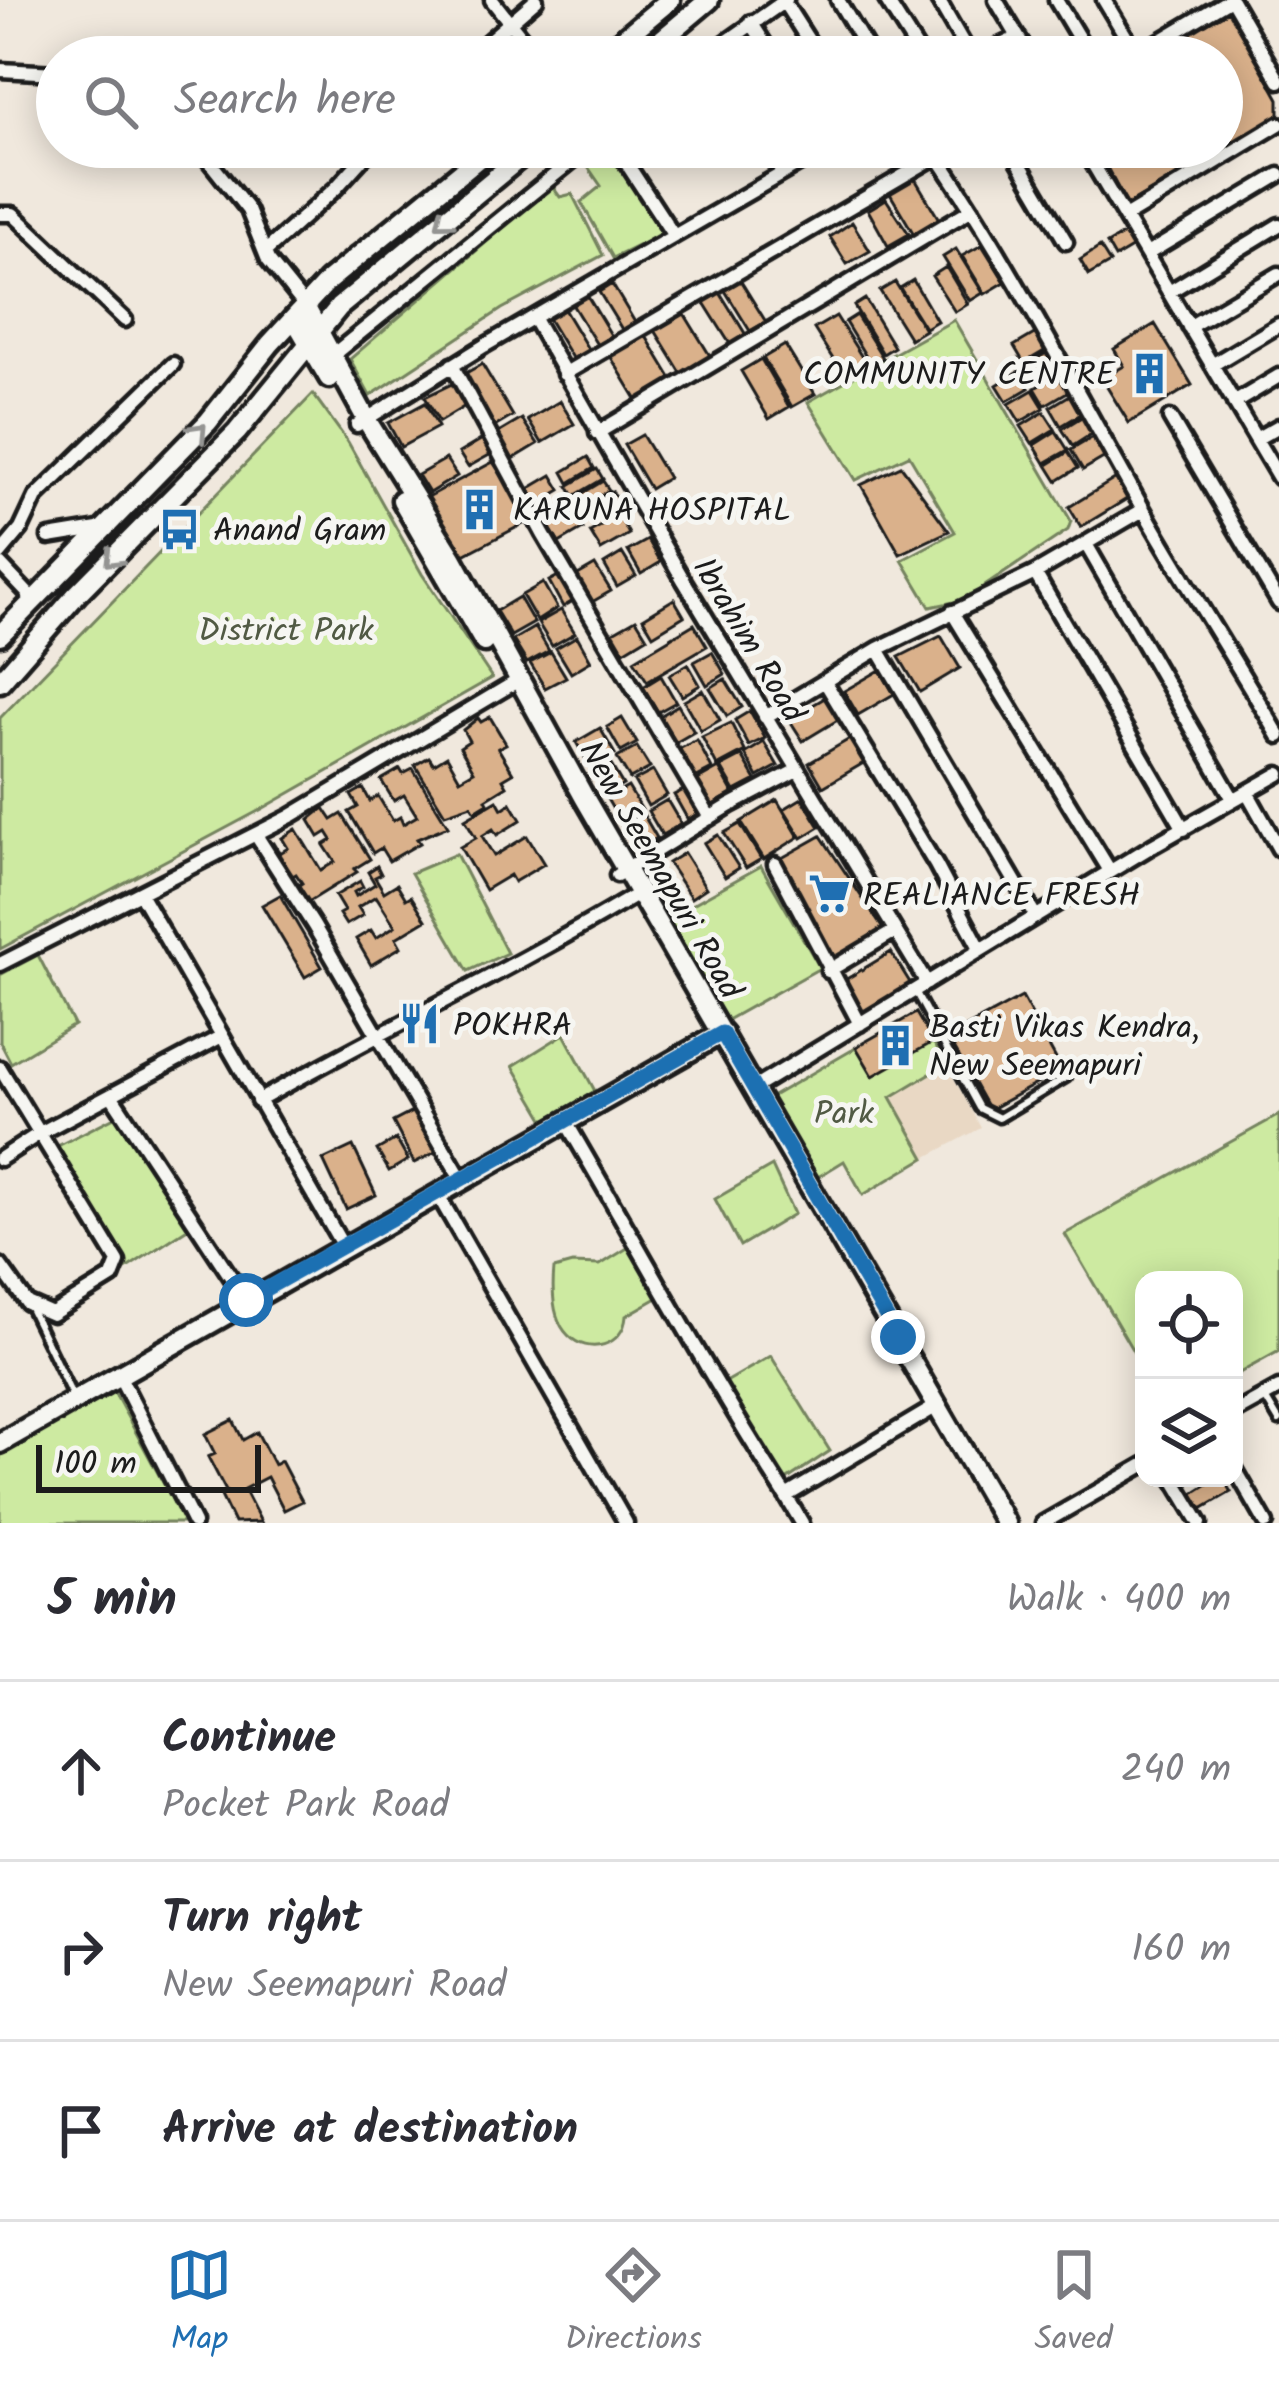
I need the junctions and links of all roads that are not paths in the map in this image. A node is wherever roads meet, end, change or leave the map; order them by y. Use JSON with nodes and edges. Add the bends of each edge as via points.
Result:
{"nodes":[{"id":1,"x":492,"y":0,"type":"edge"},
{"id":2,"x":536,"y":0,"type":"edge"},
{"id":3,"x":670,"y":0,"type":"edge"},
{"id":4,"x":709,"y":0,"type":"edge"},
{"id":5,"x":838,"y":0,"type":"edge"},
{"id":6,"x":886,"y":0,"type":"edge"},
{"id":7,"x":938,"y":0,"type":"edge"},
{"id":8,"x":996,"y":0,"type":"edge"},
{"id":9,"x":1056,"y":0,"type":"edge"},
{"id":10,"x":1105,"y":0,"type":"edge"},
{"id":11,"x":1230,"y":0,"type":"edge"},
{"id":12,"x":785,"y":1,"type":"edge"},
{"id":13,"x":510,"y":22,"type":"junction"},
{"id":14,"x":751,"y":22,"type":"junction"},
{"id":15,"x":494,"y":36,"type":"edge"},
{"id":16,"x":521,"y":36,"type":"edge"},
{"id":17,"x":626,"y":36,"type":"edge"},
{"id":18,"x":666,"y":36,"type":"edge"},
{"id":19,"x":735,"y":36,"type":"edge"},
{"id":20,"x":759,"y":36,"type":"edge"},
{"id":21,"x":806,"y":36,"type":"edge"},
{"id":22,"x":859,"y":36,"type":"edge"},
{"id":23,"x":909,"y":36,"type":"edge"},
{"id":24,"x":961,"y":36,"type":"edge"},
{"id":25,"x":1017,"y":36,"type":"edge"},
{"id":26,"x":1077,"y":36,"type":"edge"},
{"id":27,"x":1124,"y":36,"type":"edge"},
{"id":28,"x":1169,"y":36,"type":"edge"},
{"id":29,"x":0,"y":70,"type":"edge"},
{"id":30,"x":36,"y":72,"type":"edge"},
{"id":31,"x":1279,"y":81,"type":"edge"},
{"id":32,"x":1279,"y":124,"type":"edge"},
{"id":33,"x":1243,"y":146,"type":"edge"},
{"id":34,"x":215,"y":168,"type":"edge"},
{"id":35,"x":355,"y":168,"type":"edge"},
{"id":36,"x":466,"y":168,"type":"edge"},
{"id":37,"x":508,"y":168,"type":"edge"},
{"id":38,"x":563,"y":168,"type":"edge"},
{"id":39,"x":630,"y":168,"type":"edge"},
{"id":40,"x":791,"y":168,"type":"edge"},
{"id":41,"x":906,"y":168,"type":"edge"},
{"id":42,"x":945,"y":168,"type":"edge"},
{"id":43,"x":1022,"y":168,"type":"edge"},
{"id":44,"x":1096,"y":168,"type":"edge"},
{"id":45,"x":1206,"y":168,"type":"edge"},
{"id":46,"x":1279,"y":175,"type":"edge"},
{"id":47,"x":972,"y":208,"type":"junction"},
{"id":48,"x":0,"y":214,"type":"edge"},
{"id":49,"x":1125,"y":217,"type":"junction"},
{"id":50,"x":1279,"y":225,"type":"edge"},
{"id":51,"x":674,"y":236,"type":"junction"},
{"id":52,"x":1066,"y":242,"type":"dead end"},
{"id":53,"x":267,"y":250,"type":"junction"},
{"id":54,"x":1147,"y":254,"type":"junction"},
{"id":55,"x":1279,"y":274,"type":"edge"},
{"id":56,"x":1168,"y":292,"type":"junction"},
{"id":57,"x":300,"y":312,"type":"junction"},
{"id":58,"x":534,"y":319,"type":"junction"},
{"id":59,"x":125,"y":320,"type":"dead end"},
{"id":60,"x":1279,"y":325,"type":"edge"},
{"id":61,"x":1190,"y":327,"type":"junction"},
{"id":62,"x":314,"y":338,"type":"junction"},
{"id":63,"x":326,"y":360,"type":"junction"},
{"id":64,"x":173,"y":364,"type":"dead end"},
{"id":65,"x":452,"y":365,"type":"junction"},
{"id":66,"x":1212,"y":365,"type":"junction"},
{"id":67,"x":564,"y":374,"type":"junction"},
{"id":68,"x":1279,"y":376,"type":"edge"},
{"id":69,"x":1234,"y":403,"type":"junction"},
{"id":70,"x":1170,"y":418,"type":"dead end"},
{"id":71,"x":361,"y":422,"type":"junction"},
{"id":72,"x":1279,"y":426,"type":"edge"},
{"id":73,"x":597,"y":433,"type":"junction"},
{"id":74,"x":1256,"y":440,"type":"junction"},
{"id":75,"x":1279,"y":478,"type":"edge"},
{"id":76,"x":1144,"y":510,"type":"junction"},
{"id":77,"x":105,"y":528,"type":"junction"},
{"id":78,"x":49,"y":537,"type":"dead end"},
{"id":79,"x":1086,"y":544,"type":"junction"},
{"id":80,"x":0,"y":554,"type":"edge"},
{"id":81,"x":0,"y":564,"type":"edge"},
{"id":82,"x":1035,"y":572,"type":"junction"},
{"id":83,"x":34,"y":600,"type":"junction"},
{"id":84,"x":1279,"y":603,"type":"edge"},
{"id":85,"x":952,"y":612,"type":"junction"},
{"id":86,"x":0,"y":635,"type":"edge"},
{"id":87,"x":878,"y":649,"type":"junction"},
{"id":88,"x":0,"y":682,"type":"edge"},
{"id":89,"x":825,"y":682,"type":"junction"},
{"id":90,"x":514,"y":683,"type":"junction"},
{"id":91,"x":766,"y":717,"type":"junction"},
{"id":92,"x":1279,"y":736,"type":"edge"},
{"id":93,"x":797,"y":770,"type":"junction"},
{"id":94,"x":1279,"y":774,"type":"edge"},
{"id":95,"x":1240,"y":796,"type":"junction"},
{"id":96,"x":710,"y":818,"type":"junction"},
{"id":97,"x":1184,"y":829,"type":"junction"},
{"id":98,"x":256,"y":835,"type":"junction"},
{"id":99,"x":1279,"y":849,"type":"edge"},
{"id":100,"x":775,"y":864,"type":"dead end"},
{"id":101,"x":1111,"y":872,"type":"junction"},
{"id":102,"x":622,"y":873,"type":"junction"},
{"id":103,"x":142,"y":895,"type":"junction"},
{"id":104,"x":631,"y":898,"type":"junction"},
{"id":105,"x":1036,"y":917,"type":"junction"},
{"id":106,"x":895,"y":932,"type":"junction"},
{"id":107,"x":981,"y":950,"type":"junction"},
{"id":108,"x":0,"y":964,"type":"edge"},
{"id":109,"x":829,"y":971,"type":"junction"},
{"id":110,"x":921,"y":987,"type":"junction"},
{"id":111,"x":860,"y":1024,"type":"junction"},
{"id":112,"x":376,"y":1034,"type":"junction"},
{"id":113,"x":717,"y":1036,"type":"junction"},
{"id":114,"x":220,"y":1037,"type":"junction"},
{"id":115,"x":0,"y":1068,"type":"edge"},
{"id":116,"x":1067,"y":1077,"type":"dead end"},
{"id":117,"x":754,"y":1088,"type":"junction"},
{"id":118,"x":112,"y":1098,"type":"junction"},
{"id":119,"x":258,"y":1101,"type":"junction"},
{"id":120,"x":566,"y":1122,"type":"junction"},
{"id":121,"x":40,"y":1133,"type":"junction"},
{"id":122,"x":0,"y":1159,"type":"edge"},
{"id":123,"x":462,"y":1180,"type":"junction"},
{"id":124,"x":438,"y":1195,"type":"junction"},
{"id":125,"x":344,"y":1248,"type":"junction"},
{"id":126,"x":0,"y":1265,"type":"edge"},
{"id":127,"x":246,"y":1300,"type":"junction"},
{"id":128,"x":27,"y":1303,"type":"junction"},
{"id":129,"x":118,"y":1375,"type":"junction"},
{"id":130,"x":1279,"y":1388,"type":"edge"},
{"id":131,"x":1264,"y":1396,"type":"junction"},
{"id":132,"x":75,"y":1400,"type":"junction"},
{"id":133,"x":1243,"y":1408,"type":"edge"},
{"id":134,"x":930,"y":1409,"type":"junction"},
{"id":135,"x":1279,"y":1421,"type":"edge"},
{"id":136,"x":0,"y":1443,"type":"edge"},
{"id":137,"x":1135,"y":1470,"type":"edge"},
{"id":138,"x":1243,"y":1483,"type":"edge"},
{"id":139,"x":1178,"y":1487,"type":"edge"},
{"id":140,"x":786,"y":1496,"type":"junction"},
{"id":141,"x":623,"y":1522,"type":"edge"},
{"id":142,"x":194,"y":1523,"type":"edge"},
{"id":143,"x":802,"y":1523,"type":"edge"},
{"id":144,"x":1000,"y":1523,"type":"edge"},
{"id":145,"x":1043,"y":1523,"type":"edge"},
{"id":146,"x":1200,"y":1523,"type":"edge"},
{"id":147,"x":1266,"y":1523,"type":"edge"}],
"edges":[{"from":1,"to":13,"type":"street"},
{"from":2,"to":13,"type":"street"},
{"from":3,"to":17,"type":"main road"},
{"from":4,"to":18,"type":"main road"},
{"from":5,"to":22,"type":"street"},
{"from":6,"to":23,"type":"street"},
{"from":7,"to":24,"type":"street"},
{"from":8,"to":25,"type":"street"},
{"from":9,"to":26,"type":"street"},
{"from":10,"to":27,"type":"street"},
{"from":11,"to":28,"type":"street"},
{"from":11,"to":31,"type":"street"},
{"from":12,"to":14,"type":"street"},
{"from":12,"to":21,"type":"street"},
{"from":13,"to":15,"type":"street"},
{"from":13,"to":16,"type":"street"},
{"from":14,"to":19,"type":"street"},
{"from":14,"to":20,"type":"street"},
{"from":29,"to":30,"type":"street"},
{"from":32,"to":33,"type":"street"},
{"from":34,"to":53,"type":"street"},
{"from":35,"to":53,"type":"street"},
{"from":36,"to":57,"type":"main road"},
{"from":37,"to":62,"type":"main road","one_way":true,"via":[[339,307]]},
{"from":38,"to":63,"type":"street"},
{"from":39,"to":51,"type":"street"},
{"from":40,"to":51,"type":"street"},
{"from":41,"to":67,"type":"street"},
{"from":42,"to":47,"type":"street"},
{"from":43,"to":52,"type":"street"},
{"from":44,"to":49,"type":"street"},
{"from":45,"to":49,"type":"street"},
{"from":46,"to":54,"type":"street"},
{"from":47,"to":73,"type":"street"},
{"from":47,"to":76,"type":"street"},
{"from":48,"to":59,"type":"street","via":[[13,214]]},
{"from":49,"to":54,"type":"street"},
{"from":50,"to":56,"type":"street"},
{"from":51,"to":58,"type":"street"},
{"from":53,"to":57,"type":"street"},
{"from":54,"to":56,"type":"street"},
{"from":55,"to":61,"type":"street"},
{"from":56,"to":61,"type":"street"},
{"from":57,"to":62,"type":"main road","name":"New Seemapuri Road"},
{"from":77,"to":57,"type":"main road","one_way":true},
{"from":58,"to":65,"type":"street"},
{"from":58,"to":67,"type":"street","name":"Ibrahim Road"},
{"from":60,"to":66,"type":"street"},
{"from":61,"to":66,"type":"street"},
{"from":62,"to":63,"type":"main road","name":"New Seemapuri Road"},
{"from":62,"to":88,"type":"main road","one_way":true,"via":[[237,432]]},
{"from":63,"to":71,"type":"main road","name":"New Seemapuri Road"},
{"from":64,"to":80,"type":"street","via":[[36,497]]},
{"from":65,"to":71,"type":"street"},
{"from":65,"to":96,"type":"street"},
{"from":66,"to":69,"type":"street"},
{"from":67,"to":73,"type":"street","name":"Ibrahim Road"},
{"from":68,"to":69,"type":"street"},
{"from":69,"to":74,"type":"street"},
{"from":70,"to":84,"type":"street"},
{"from":71,"to":90,"type":"main road","name":"New Seemapuri Road"},
{"from":72,"to":74,"type":"street"},
{"from":73,"to":91,"type":"street","name":"Ibrahim Road"},
{"from":74,"to":75,"type":"street"},
{"from":76,"to":79,"type":"street"},
{"from":76,"to":92,"type":"street"},
{"from":77,"to":78,"type":"street"},
{"from":77,"to":83,"type":"main road"},
{"from":79,"to":82,"type":"street"},
{"from":79,"to":95,"type":"street"},
{"from":81,"to":83,"type":"street"},
{"from":82,"to":85,"type":"street"},
{"from":82,"to":97,"type":"street"},
{"from":83,"to":86,"type":"main road"},
{"from":85,"to":87,"type":"street"},
{"from":85,"to":101,"type":"street"},
{"from":87,"to":89,"type":"street"},
{"from":87,"to":105,"type":"street"},
{"from":89,"to":91,"type":"street"},
{"from":89,"to":107,"type":"street"},
{"from":90,"to":98,"type":"street"},
{"from":90,"to":102,"type":"main road","name":"New Seemapuri Road"},
{"from":91,"to":93,"type":"street","name":"Ibrahim Road"},
{"from":93,"to":96,"type":"street"},
{"from":93,"to":106,"type":"street","name":"Ibrahim Road"},
{"from":94,"to":95,"type":"street"},
{"from":95,"to":97,"type":"street"},
{"from":95,"to":99,"type":"street"},
{"from":96,"to":102,"type":"street"},
{"from":97,"to":101,"type":"street"},
{"from":98,"to":103,"type":"street"},
{"from":98,"to":112,"type":"street"},
{"from":100,"to":109,"type":"street"},
{"from":101,"to":105,"type":"street"},
{"from":102,"to":104,"type":"main road","name":"New Seemapuri Road"},
{"from":102,"to":113,"type":"main road","name":"New Seemapuri Road"},
{"from":103,"to":108,"type":"street"},
{"from":103,"to":114,"type":"street"},
{"from":104,"to":112,"type":"street"},
{"from":104,"to":113,"type":"main road","name":"New Seemapuri Road"},
{"from":105,"to":107,"type":"street"},
{"from":106,"to":109,"type":"street"},
{"from":106,"to":110,"type":"street","name":"Ibrahim Road"},
{"from":107,"to":110,"type":"street"},
{"from":109,"to":111,"type":"street"},
{"from":110,"to":111,"type":"street"},
{"from":110,"to":116,"type":"lane","via":[[987,1115],[999,1118]]},
{"from":111,"to":117,"type":"street"},
{"from":112,"to":119,"type":"street"},
{"from":112,"to":123,"type":"street"},
{"from":113,"to":117,"type":"main road","name":"New Seemapuri Road"},
{"from":113,"to":120,"type":"main road"},
{"from":113,"to":134,"type":"main road","name":"New Seemapuri Road"},
{"from":114,"to":118,"type":"street"},
{"from":114,"to":119,"type":"street"},
{"from":115,"to":121,"type":"street"},
{"from":117,"to":144,"type":"main road","name":"New Seemapuri Road"},
{"from":118,"to":121,"type":"street"},
{"from":118,"to":127,"type":"street"},
{"from":119,"to":125,"type":"street"},
{"from":120,"to":123,"type":"main road"},
{"from":120,"to":140,"type":"street"},
{"from":121,"to":122,"type":"street"},
{"from":121,"to":128,"type":"street","via":[[118,1262],[112,1276],[62,1310]]},
{"from":123,"to":124,"type":"main road"},
{"from":124,"to":125,"type":"main road"},
{"from":124,"to":141,"type":"street"},
{"from":125,"to":127,"type":"main road"},
{"from":126,"to":128,"type":"street"},
{"from":127,"to":129,"type":"main road"},
{"from":128,"to":132,"type":"lane"},
{"from":129,"to":132,"type":"main road"},
{"from":129,"to":142,"type":"street"},
{"from":130,"to":131,"type":"street"},
{"from":131,"to":133,"type":"street"},
{"from":131,"to":135,"type":"lane"},
{"from":132,"to":136,"type":"main road"},
{"from":134,"to":140,"type":"street"},
{"from":134,"to":144,"type":"main road","name":"New Seemapuri Road"},
{"from":137,"to":145,"type":"street"},
{"from":138,"to":147,"type":"street"},
{"from":139,"to":146,"type":"street"},
{"from":140,"to":143,"type":"street"}]}
